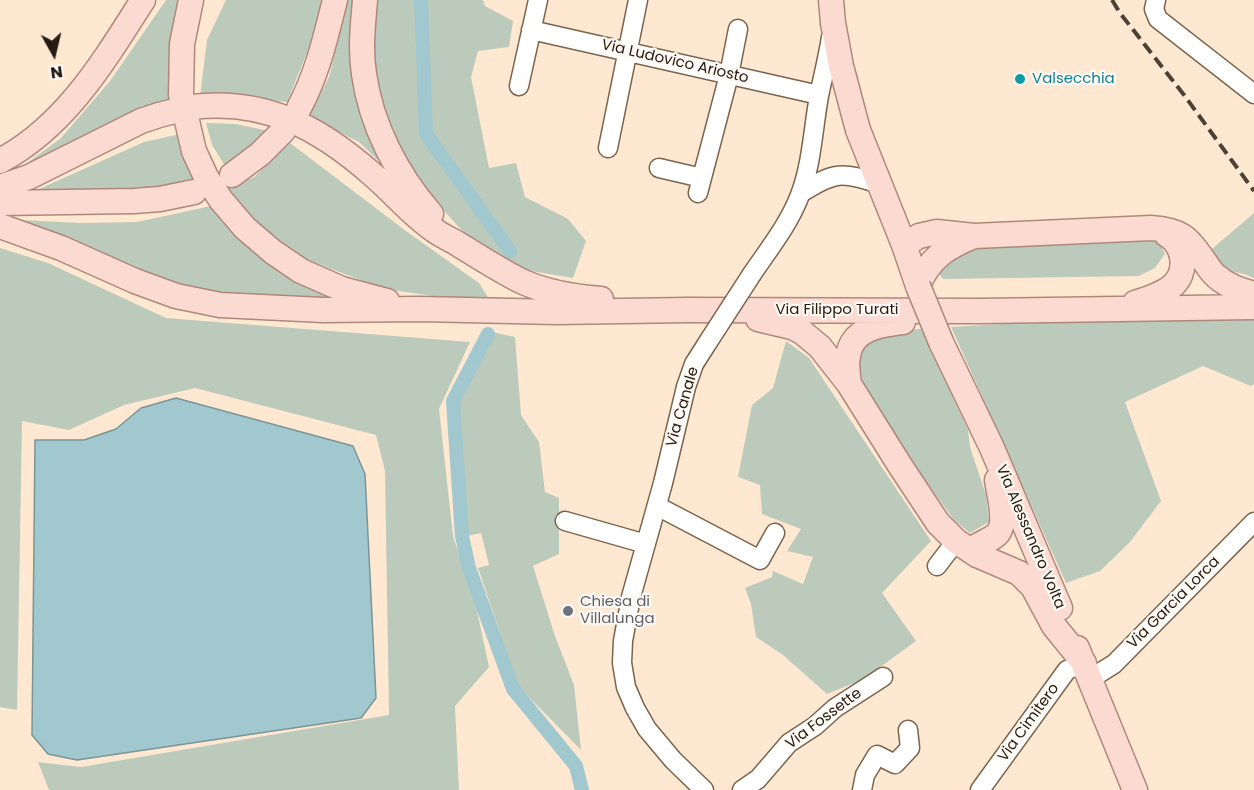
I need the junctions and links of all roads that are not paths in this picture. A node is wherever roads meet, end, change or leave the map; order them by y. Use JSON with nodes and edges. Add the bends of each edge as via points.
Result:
{"nodes":[{"id":1,"x":143,"y":0,"type":"edge"},
{"id":2,"x":191,"y":0,"type":"edge"},
{"id":3,"x":335,"y":0,"type":"edge"},
{"id":4,"x":365,"y":0,"type":"edge"},
{"id":5,"x":538,"y":0,"type":"edge"},
{"id":6,"x":638,"y":0,"type":"edge"},
{"id":7,"x":1156,"y":0,"type":"edge"},
{"id":8,"x":832,"y":12,"type":"edge"},
{"id":9,"x":738,"y":29,"type":"dead end"},
{"id":10,"x":531,"y":30,"type":"junction"},
{"id":11,"x":628,"y":52,"type":"junction"},
{"id":12,"x":729,"y":75,"type":"junction"},
{"id":13,"x":519,"y":86,"type":"dead end"},
{"id":14,"x":1254,"y":94,"type":"edge"},
{"id":15,"x":819,"y":95,"type":"junction"},
{"id":16,"x":299,"y":108,"type":"dead end"},
{"id":17,"x":283,"y":131,"type":"dead end"},
{"id":18,"x":608,"y":148,"type":"dead end"},
{"id":19,"x":810,"y":157,"type":"junction"},
{"id":20,"x":0,"y":161,"type":"edge"},
{"id":21,"x":659,"y":168,"type":"dead end"},
{"id":22,"x":232,"y":175,"type":"dead end"},
{"id":23,"x":829,"y":177,"type":"junction"},
{"id":24,"x":0,"y":187,"type":"edge"},
{"id":25,"x":881,"y":189,"type":"junction"},
{"id":26,"x":194,"y":192,"type":"dead end"},
{"id":27,"x":801,"y":193,"type":"junction"},
{"id":28,"x":0,"y":203,"type":"edge"},
{"id":29,"x":0,"y":226,"type":"edge"},
{"id":30,"x":1156,"y":228,"type":"junction"},
{"id":31,"x":955,"y":238,"type":"junction"},
{"id":32,"x":459,"y":244,"type":"junction"},
{"id":33,"x":903,"y":245,"type":"junction"},
{"id":34,"x":918,"y":286,"type":"junction"},
{"id":35,"x":1254,"y":294,"type":"edge"},
{"id":36,"x":1254,"y":307,"type":"edge"},
{"id":37,"x":420,"y":309,"type":"junction"},
{"id":38,"x":1122,"y":309,"type":"junction"},
{"id":39,"x":685,"y":310,"type":"junction"},
{"id":40,"x":966,"y":311,"type":"junction"},
{"id":41,"x":849,"y":384,"type":"junction"},
{"id":42,"x":992,"y":448,"type":"junction"},
{"id":43,"x":657,"y":506,"type":"junction"},
{"id":44,"x":565,"y":522,"type":"dead end"},
{"id":45,"x":1254,"y":522,"type":"edge"},
{"id":46,"x":775,"y":532,"type":"dead end"},
{"id":47,"x":646,"y":544,"type":"junction"},
{"id":48,"x":1034,"y":545,"type":"junction"},
{"id":49,"x":974,"y":549,"type":"junction"},
{"id":50,"x":937,"y":566,"type":"dead end"},
{"id":51,"x":1087,"y":671,"type":"junction"},
{"id":52,"x":883,"y":677,"type":"dead end"},
{"id":53,"x":908,"y":730,"type":"dead end"},
{"id":54,"x":704,"y":790,"type":"edge"},
{"id":55,"x":742,"y":790,"type":"edge"},
{"id":56,"x":862,"y":790,"type":"edge"},
{"id":57,"x":980,"y":790,"type":"edge"},
{"id":58,"x":1135,"y":790,"type":"edge"}],
"edges":[{"from":1,"to":20,"type":"main road","via":[[88,84],[60,116]]},
{"from":2,"to":37,"type":"main road","via":[[182,44],[181,95],[194,151],[221,200],[245,228],[302,271],[342,289]]},
{"from":3,"to":16,"type":"main road","via":[[319,64]]},
{"from":4,"to":32,"type":"main road","via":[[362,58],[375,121],[417,198]]},
{"from":5,"to":10,"type":"street"},
{"from":6,"to":11,"type":"street"},
{"from":7,"to":14,"type":"street","via":[[1158,19]]},
{"from":8,"to":15,"type":"street","name":"Via Canale","via":[[829,57]]},
{"from":8,"to":25,"type":"main road","name":"Via Canale","via":[[858,130]]},
{"from":9,"to":12,"type":"street"},
{"from":10,"to":11,"type":"street","name":"Via Ludovico Ariosto"},
{"from":10,"to":13,"type":"street"},
{"from":11,"to":12,"type":"street","name":"Via Ludovico Ariosto"},
{"from":11,"to":18,"type":"street"},
{"from":12,"to":15,"type":"street","name":"Via Ludovico Ariosto"},
{"from":12,"to":21,"type":"street","via":[[700,185]]},
{"from":15,"to":19,"type":"street","name":"Via Canale"},
{"from":17,"to":22,"type":"main road"},
{"from":19,"to":23,"type":"street"},
{"from":19,"to":27,"type":"street","name":"Via Canale"},
{"from":23,"to":25,"type":"street","via":[[859,177]]},
{"from":23,"to":27,"type":"street"},
{"from":24,"to":32,"type":"main road","via":[[29,177],[159,114],[232,105],[276,114],[304,126],[343,150],[411,212]]},
{"from":25,"to":31,"type":"main road","via":[[906,213]]},
{"from":25,"to":33,"type":"main road","name":"Via Canale"},
{"from":26,"to":28,"type":"main road","via":[[134,201]]},
{"from":27,"to":43,"type":"street","name":"Via Canale","bridge":true,"via":[[694,364]]},
{"from":29,"to":37,"type":"main road","via":[[176,296],[220,305]]},
{"from":30,"to":31,"type":"main road"},
{"from":30,"to":35,"type":"main road","via":[[1184,236],[1214,275],[1228,285]]},
{"from":30,"to":38,"type":"main road","via":[[1181,248],[1183,260],[1177,283]]},
{"from":31,"to":33,"type":"main road","via":[[931,247]]},
{"from":31,"to":34,"type":"main road","via":[[923,273]]},
{"from":32,"to":39,"type":"main road","via":[[523,282],[551,291]]},
{"from":33,"to":34,"type":"main road","name":"Via Canale"},
{"from":34,"to":42,"type":"main road","name":"Via Alessandro Volta","bridge":true},
{"from":36,"to":38,"type":"main road","name":"Via Filippo Turati"},
{"from":37,"to":39,"type":"main road","name":"Via Filippo Turati"},
{"from":38,"to":40,"type":"main road","name":"Via Filippo Turati"},
{"from":39,"to":40,"type":"main road","name":"Via Filippo Turati"},
{"from":39,"to":41,"type":"main road","via":[[726,313],[792,327],[820,347]]},
{"from":40,"to":41,"type":"main road","via":[[881,325],[860,333],[848,354]]},
{"from":41,"to":49,"type":"main road","via":[[946,533]]},
{"from":42,"to":48,"type":"main road","name":"Via Alessandro Volta"},
{"from":42,"to":49,"type":"main road","via":[[1002,522],[999,532]]},
{"from":43,"to":46,"type":"street","via":[[760,560]]},
{"from":43,"to":47,"type":"street","name":"Via Canale"},
{"from":44,"to":47,"type":"street"},
{"from":45,"to":51,"type":"street","name":"Via Garcia Lorca","via":[[1114,664]]},
{"from":47,"to":54,"type":"street","name":"Via Canale","via":[[622,641],[626,687],[647,729]]},
{"from":48,"to":49,"type":"main road"},
{"from":48,"to":51,"type":"main road","name":"Via Alessandro Volta"},
{"from":49,"to":50,"type":"street"},
{"from":49,"to":51,"type":"main road","via":[[1019,573],[1034,587],[1054,626]]},
{"from":51,"to":57,"type":"street","name":"Via Cimitero","via":[[1067,670]]},
{"from":51,"to":58,"type":"main road","name":"Via Alessandro Volta"},
{"from":52,"to":55,"type":"street","name":"Via Fossette","via":[[789,743]]},
{"from":53,"to":56,"type":"street","via":[[910,748],[895,764],[877,755]]}]}
